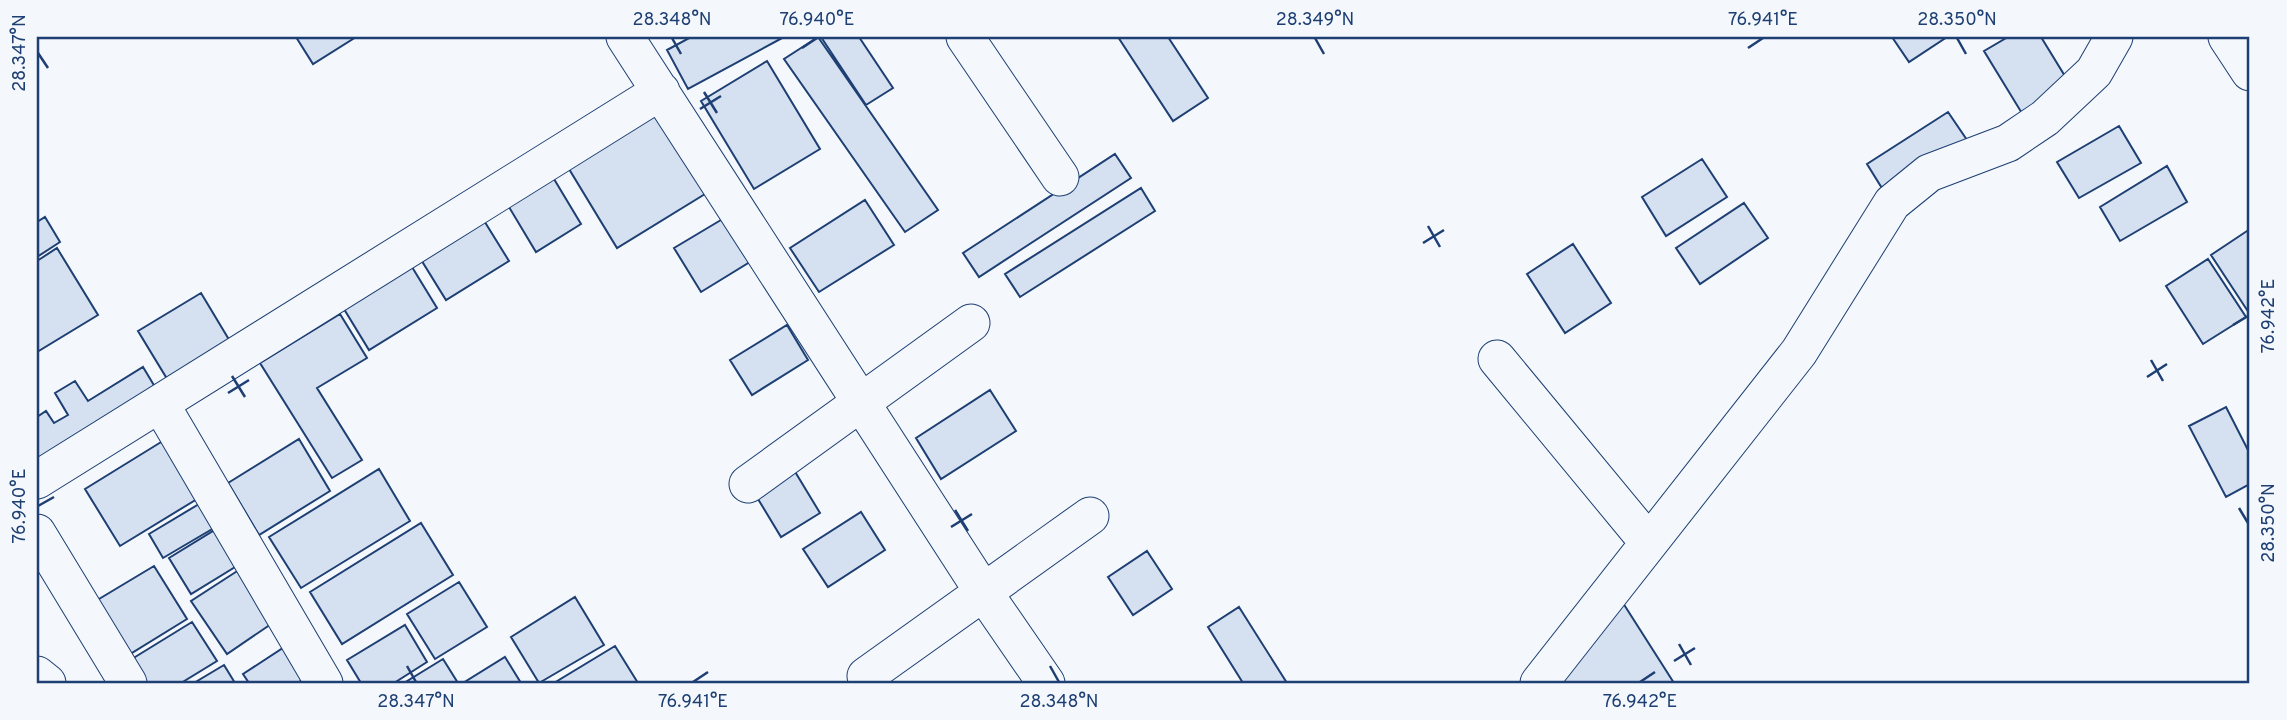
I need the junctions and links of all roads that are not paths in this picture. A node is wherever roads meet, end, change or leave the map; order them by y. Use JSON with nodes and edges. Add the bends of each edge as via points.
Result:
{"nodes":[{"id":1,"x":625,"y":37,"type":"edge"},
{"id":2,"x":965,"y":37,"type":"edge"},
{"id":3,"x":2114,"y":37,"type":"edge"},
{"id":4,"x":2227,"y":37,"type":"edge"},
{"id":5,"x":2250,"y":72,"type":"edge"},
{"id":6,"x":661,"y":92,"type":"junction"},
{"id":7,"x":1060,"y":177,"type":"dead end"},
{"id":8,"x":971,"y":323,"type":"dead end"},
{"id":9,"x":1497,"y":359,"type":"dead end"},
{"id":10,"x":861,"y":400,"type":"junction"},
{"id":11,"x":161,"y":405,"type":"junction"},
{"id":12,"x":37,"y":481,"type":"edge"},
{"id":13,"x":748,"y":484,"type":"dead end"},
{"id":14,"x":1090,"y":516,"type":"dead end"},
{"id":15,"x":37,"y":533,"type":"edge"},
{"id":16,"x":1650,"y":543,"type":"junction"},
{"id":17,"x":984,"y":593,"type":"junction"},
{"id":18,"x":37,"y":675,"type":"edge"},
{"id":19,"x":866,"y":676,"type":"dead end"},
{"id":20,"x":47,"y":683,"type":"edge"},
{"id":21,"x":128,"y":683,"type":"edge"},
{"id":22,"x":324,"y":683,"type":"edge"},
{"id":23,"x":1046,"y":683,"type":"edge"},
{"id":24,"x":1539,"y":683,"type":"edge"}],
"edges":[{"from":1,"to":6,"type":"street"},
{"from":2,"to":7,"type":"street"},
{"from":3,"to":16,"type":"street","via":[[2094,72],[2045,118],[2007,143],[1929,173],[1892,203],[1799,352]]},
{"from":4,"to":5,"type":"street"},
{"from":6,"to":10,"type":"street"},
{"from":6,"to":11,"type":"street"},
{"from":8,"to":10,"type":"street"},
{"from":9,"to":16,"type":"street"},
{"from":10,"to":13,"type":"street"},
{"from":10,"to":17,"type":"street"},
{"from":11,"to":12,"type":"street"},
{"from":11,"to":22,"type":"street"},
{"from":14,"to":17,"type":"street"},
{"from":15,"to":21,"type":"street"},
{"from":16,"to":24,"type":"street"},
{"from":17,"to":19,"type":"street"},
{"from":17,"to":23,"type":"street"},
{"from":18,"to":20,"type":"street"}]}
